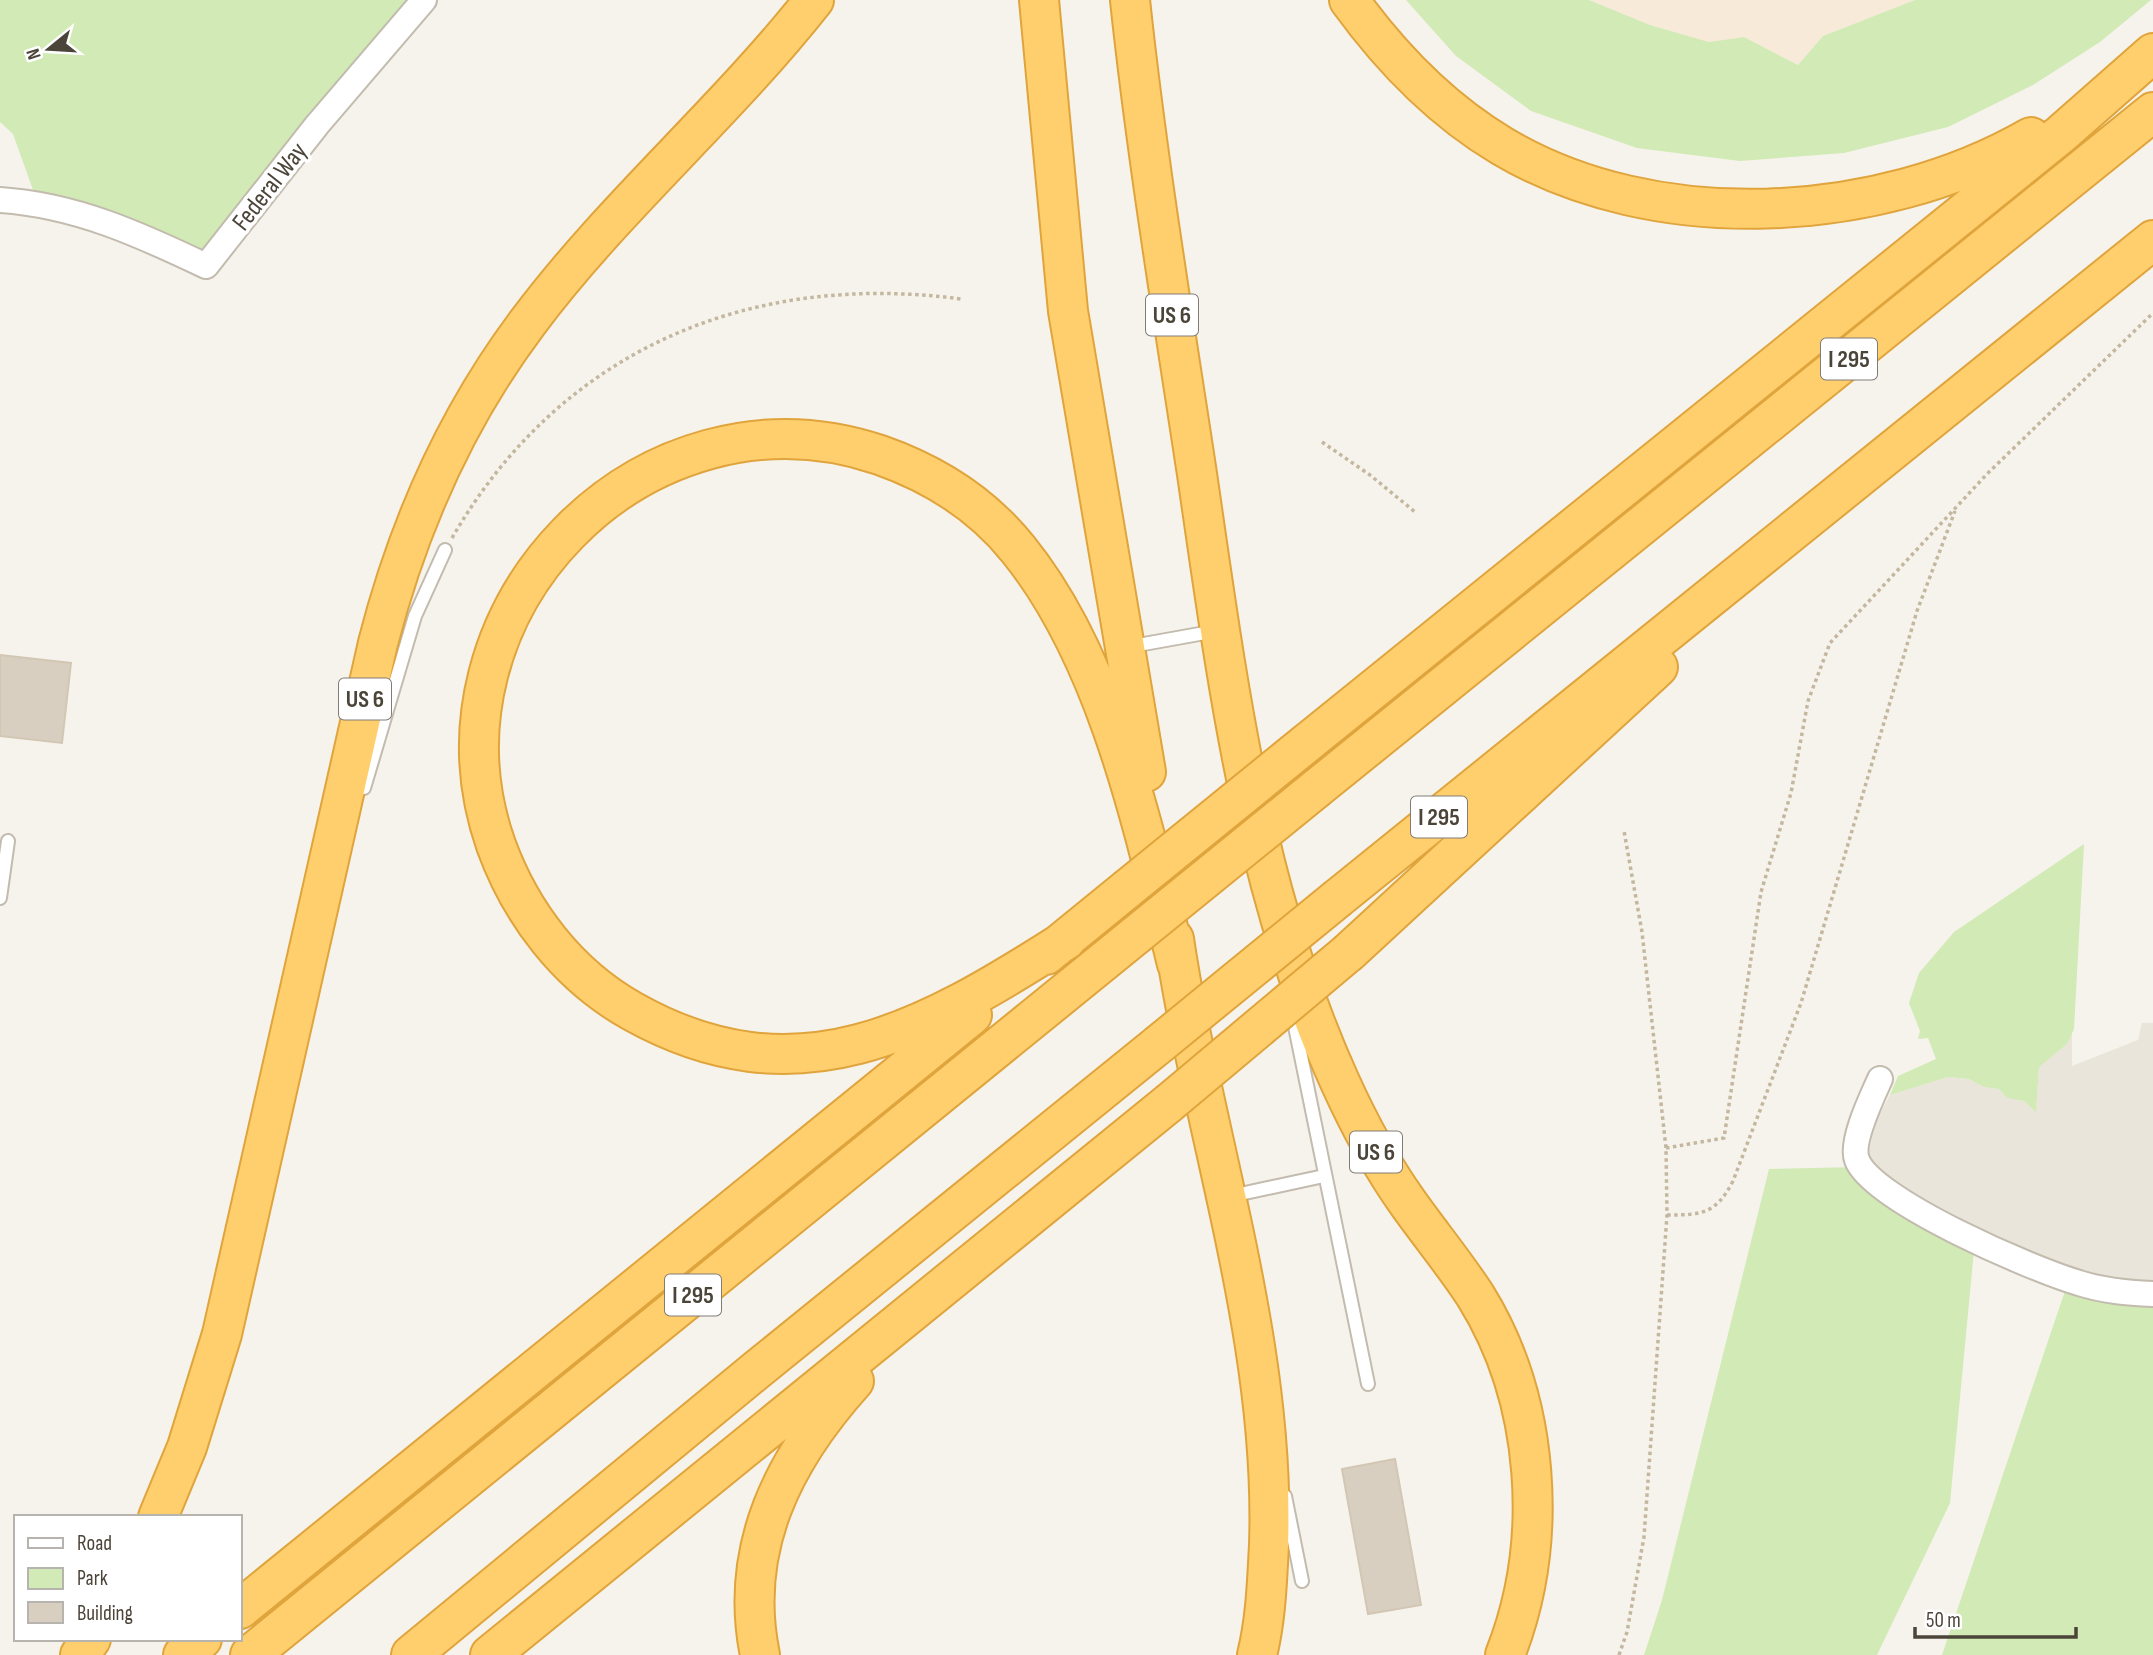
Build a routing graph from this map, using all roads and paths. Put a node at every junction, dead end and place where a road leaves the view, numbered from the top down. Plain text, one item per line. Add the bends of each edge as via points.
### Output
1 (424, 0) edge
2 (814, 0) edge
3 (1039, 0) edge
4 (1130, 0) edge
5 (1349, 0) edge
6 (2153, 52) edge
7 (2153, 112) edge
8 (0, 200) edge
9 (2153, 240) edge
10 (961, 299) dead end
11 (2153, 313) edge
12 (1322, 442) dead end
13 (1839, 494) junction
14 (1958, 506) junction
15 (1415, 512) dead end
16 (445, 550) joint
17 (1220, 630) junction
18 (1123, 648) junction
19 (1241, 751) junction
20 (362, 796) dead end
21 (1624, 831) dead end
22 (8, 841) dead end
23 (343, 863) dead end
24 (0, 898) edge
25 (1066, 940) junction
26 (1177, 964) junction
27 (1880, 1079) dead end
28 (274, 1103) junction
29 (1666, 1148) junction
30 (1324, 1176) junction
31 (1224, 1198) junction
32 (1667, 1215) junction
33 (990, 1249) junction
34 (2153, 1293) edge
35 (1251, 1331) junction
36 (1368, 1384) dead end
37 (159, 1515) edge
38 (1302, 1581) dead end
39 (242, 1607) edge
40 (200, 1641) edge
41 (183, 1655) edge
42 (250, 1655) edge
43 (411, 1655) edge
44 (490, 1655) edge
45 (760, 1655) edge
46 (1257, 1655) edge
47 (1505, 1655) edge
48 (1619, 1655) edge

1 - 8 street, Federal Way via 317,125 206,266 76,211
2 - 28 highway, US 6 via 552,291 505,353 444,455 413,527 388,604
3 - 18 highway via 1065,288
4 - 17 highway, US 6
5 - 6 highway via 1414,78 1503,146 1601,189 1711,208 1823,203 1956,172 2038,133
6 - 25 highway, bridge via 2061,134
7 - 42 highway, I 295, bridge
9 - 13 highway, I 295
10 - 16 path via 869,292 804,296 745,308 681,330 596,379 544,422 487,488
11 - 14 path
12 - 15 path
13 - 33 highway, bridge via 1349,952
13 - 43 highway, I 295, bridge
14 - 29 path via 1849,620 1830,643 1816,673 1791,793 1761,892 1724,1138
14 - 32 path via 1917,611 1801,1003 1732,1181 1723,1200 1709,1211
16 - 20 lane via 415,616
17 - 18 lane
17 - 19 highway, US 6
18 - 26 highway
19 - 30 lane
19 - 47 highway, US 6 via 1287,944 1330,1059 1388,1173 1477,1299 1510,1370 1528,1447 1532,1525 1521,1603
21 - 29 path via 1638,898
22 - 24 lane
23 - 28 lane
25 - 26 highway via 935,1018 876,1040 821,1051 765,1052 707,1042 652,1022 604,993 560,953 526,909 502,860 486,810 480,759 486,684 499,639 533,573 565,534 612,493 666,464 724,447 783,440 841,445 894,460 943,483 983,512 1016,547 1064,620 1125,769
25 - 39 highway
26 - 31 highway
27 - 34 street via 1856,1141 1855,1158 1865,1175 1989,1250 2078,1283 2115,1292
28 - 37 highway, US 6 via 212,1372
29 - 32 path
30 - 31 lane
30 - 36 lane
31 - 35 highway
32 - 48 path via 1644,1537 1628,1632
33 - 44 highway
33 - 45 highway via 862,1372 820,1422 787,1472 758,1550 753,1609
35 - 38 lane
35 - 46 highway via 1270,1489 1268,1576
40 - 41 highway

